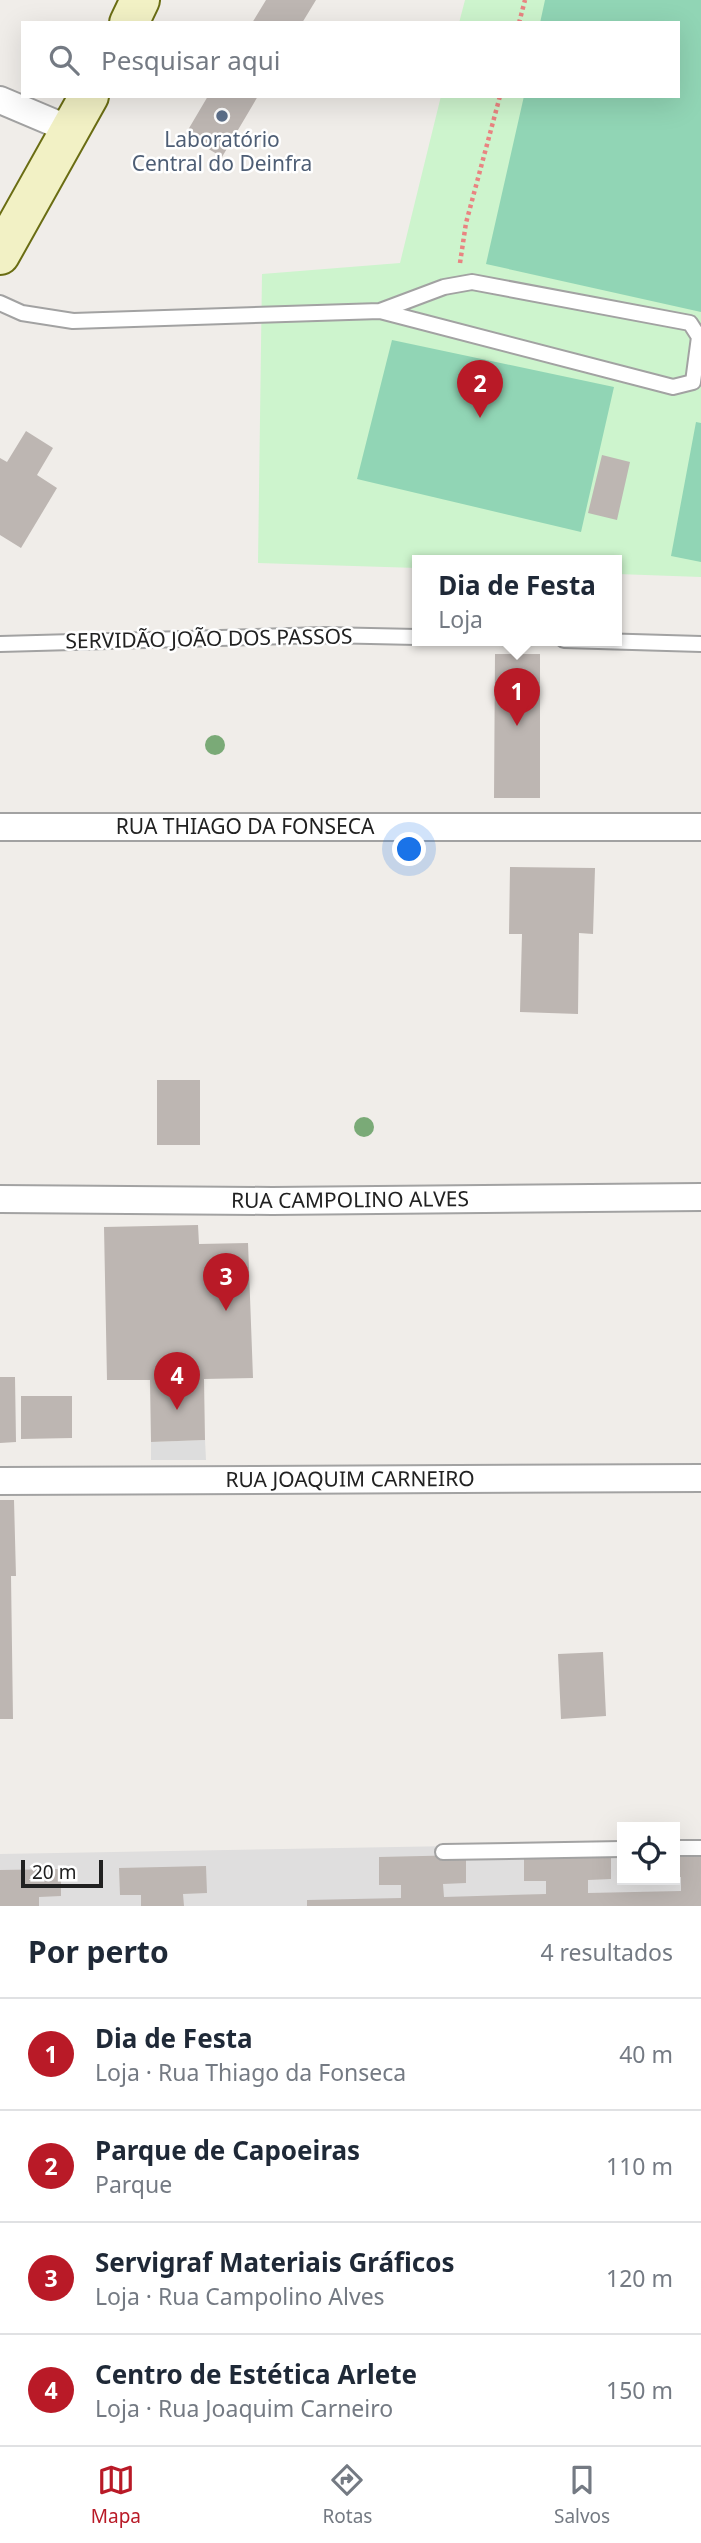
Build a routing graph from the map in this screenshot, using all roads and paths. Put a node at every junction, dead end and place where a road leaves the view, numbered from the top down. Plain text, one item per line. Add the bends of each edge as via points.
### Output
1 (140, 0) edge
2 (525, 0) edge
3 (130, 21) edge
4 (520, 21) edge
5 (88, 98) edge
6 (499, 98) edge
7 (0, 100) edge
8 (71, 131) junction
9 (0, 256) edge
10 (457, 285) junction
11 (0, 303) edge
12 (380, 311) junction
13 (412, 637) edge
14 (622, 641) edge
15 (701, 643) edge
16 (0, 644) edge
17 (0, 827) edge
18 (701, 827) edge
19 (701, 1197) edge
20 (0, 1199) edge
21 (701, 1478) edge
22 (0, 1481) edge
23 (701, 1847) edge
24 (680, 1848) edge
25 (617, 1849) edge
26 (443, 1852) dead end

1 - 3 main road
2 - 4 path
5 - 8 main road
6 - 10 path via 466,223
7 - 8 street
8 - 9 main road
10 - 12 lane
10 - 12 lane via 472,282 690,323 699,337 693,382 673,387
11 - 12 lane via 22,313 73,321
13 - 16 lane, SERVIDÃO JOÃO DOS PASSOS
14 - 15 lane
17 - 18 street, RUA THIAGO DA FONSECA
19 - 20 street, RUA CAMPOLINO ALVES
21 - 22 street, RUA JOAQUIM CARNEIRO
23 - 24 lane
25 - 26 lane

